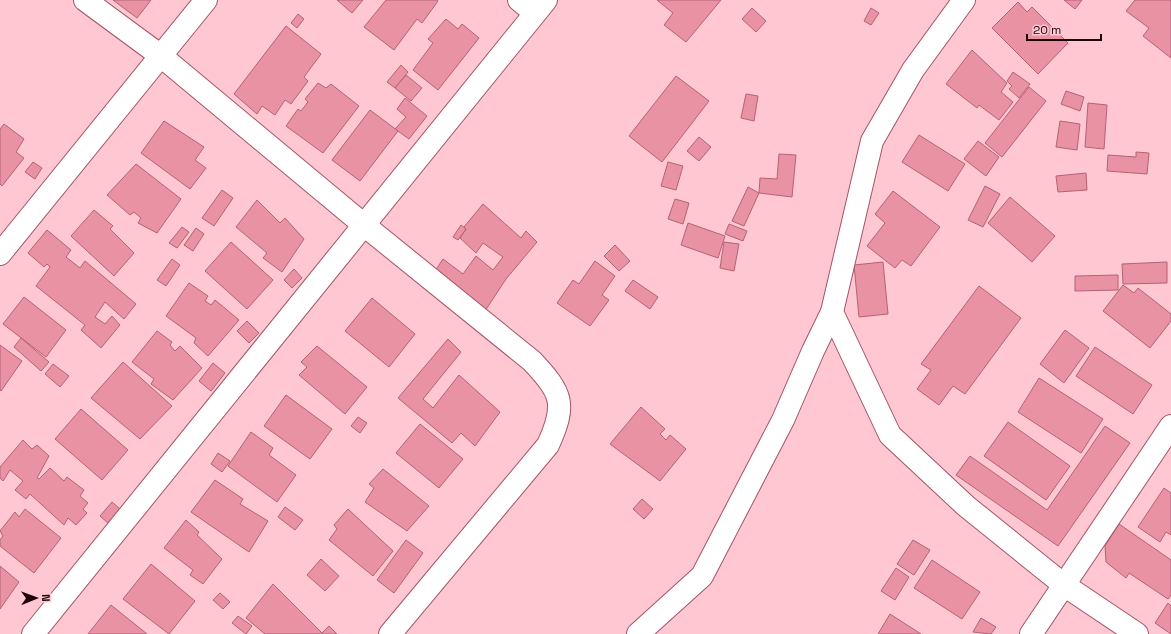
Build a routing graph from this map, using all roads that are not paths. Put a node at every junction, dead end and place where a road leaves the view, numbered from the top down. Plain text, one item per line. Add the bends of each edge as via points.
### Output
1 (85, 0) edge
2 (206, 0) edge
3 (964, 0) edge
4 (533, 4) edge
5 (161, 56) junction
6 (364, 225) junction
7 (0, 254) edge
8 (832, 312) junction
9 (1171, 426) edge
10 (1064, 585) junction
11 (33, 634) edge
12 (390, 634) edge
13 (638, 634) edge
14 (1031, 634) edge
15 (1137, 634) edge

1 - 5 street
2 - 5 street
3 - 8 street via 913,70 872,141
4 - 6 street
5 - 6 street
5 - 7 street
6 - 11 street
6 - 12 street via 532,361 551,381 560,400 558,423 548,445
8 - 10 street via 890,434 966,506
8 - 13 street via 783,420 702,576
9 - 10 street
10 - 14 street
10 - 15 street

